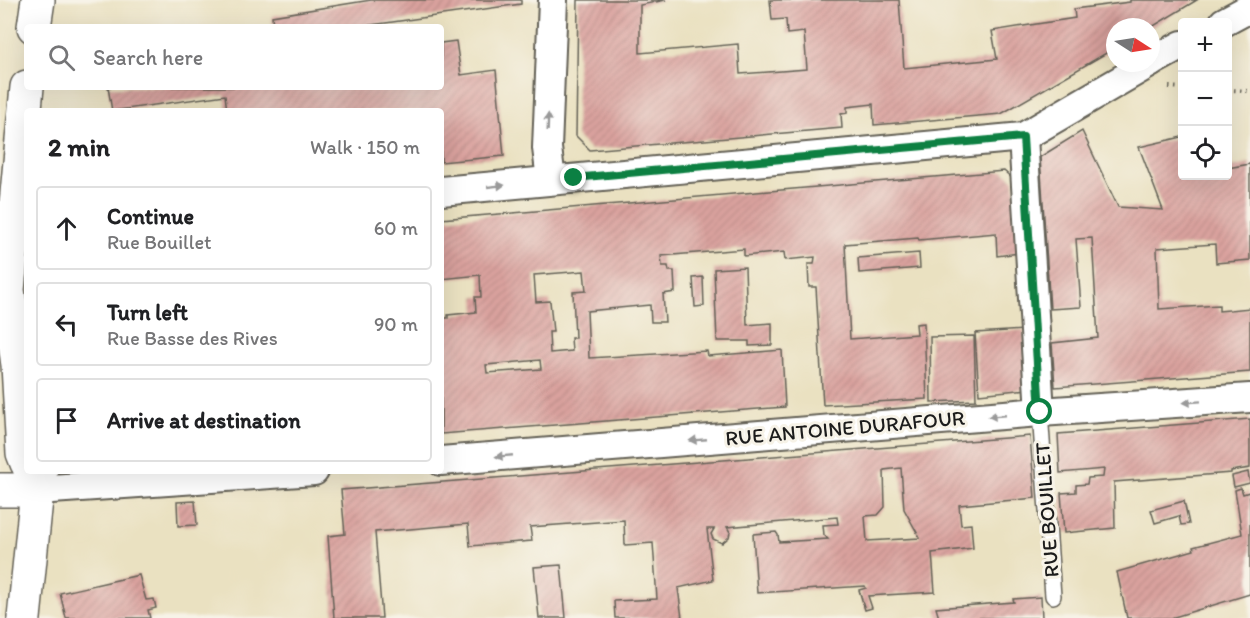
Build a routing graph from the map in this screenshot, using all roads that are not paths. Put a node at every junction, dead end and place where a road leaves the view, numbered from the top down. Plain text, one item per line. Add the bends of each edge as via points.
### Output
1 (38, 0) edge
2 (553, 0) edge
3 (1250, 8) edge
4 (1231, 18) edge
5 (34, 24) edge
6 (1178, 47) edge
7 (1160, 57) edge
8 (1135, 72) edge
9 (29, 90) edge
10 (30, 90) edge
11 (27, 108) edge
12 (36, 108) edge
13 (24, 129) edge
14 (1023, 137) junction
15 (551, 180) junction
16 (444, 191) edge
17 (4, 299) edge
18 (0, 348) edge
19 (1250, 398) edge
20 (1040, 412) junction
21 (24, 455) edge
22 (444, 461) edge
23 (34, 474) edge
24 (0, 490) edge
25 (1053, 596) dead end
26 (24, 618) edge

1 - 5 main road
15 -> 2 street via 547,148
3 - 4 street
6 - 7 street
8 - 14 street
9 - 11 main road
10 - 12 street
13 - 17 main road
14 - 15 street
14 - 20 street, RUE BOUILLET
16 -> 15 street
17 - 18 main road
17 - 21 main road via 18,365
19 -> 20 street, RUE ANTOINE DURAFOUR
20 -> 22 street, RUE ANTOINE DURAFOUR
20 - 25 lane, RUE BOUILLET
23 - 24 main road
23 - 26 main road

